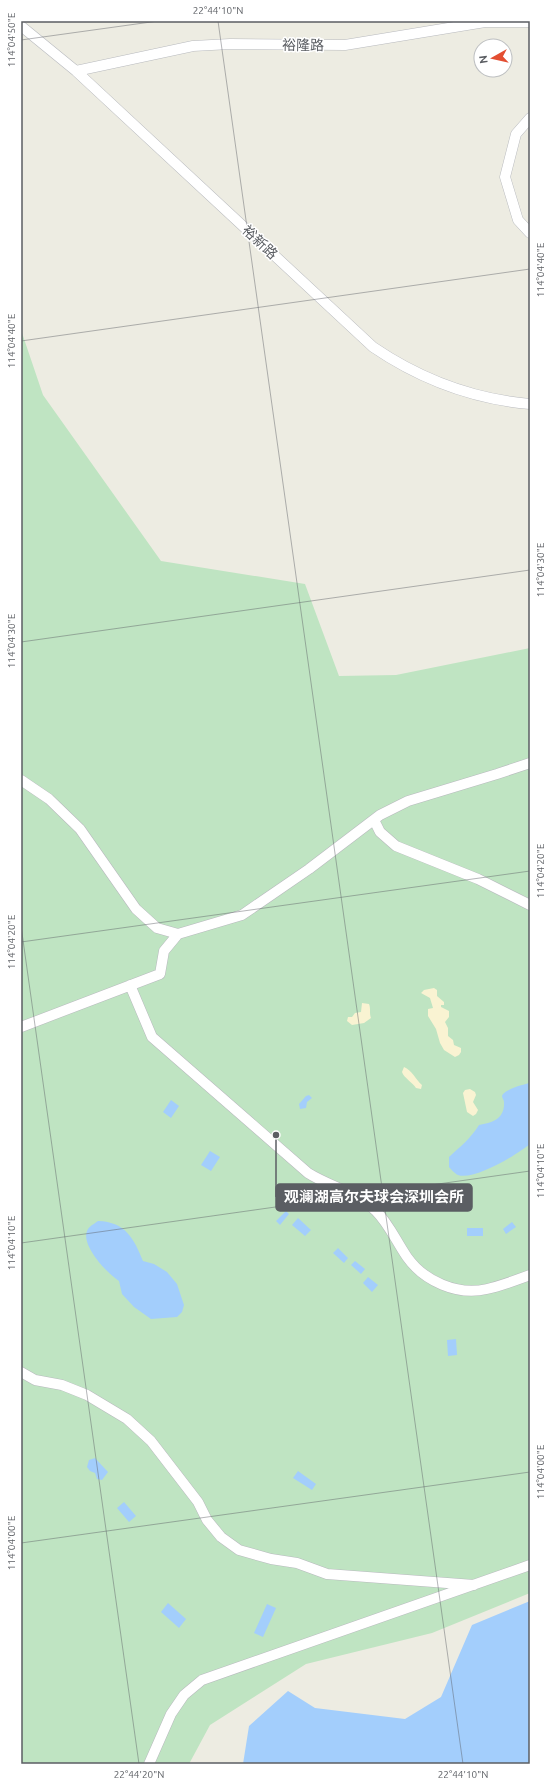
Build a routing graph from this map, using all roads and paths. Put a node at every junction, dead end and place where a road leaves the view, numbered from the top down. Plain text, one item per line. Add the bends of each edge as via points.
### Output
1 (530, 22) edge
2 (21, 26) edge
3 (76, 71) junction
4 (530, 118) edge
5 (530, 234) edge
6 (530, 404) edge
7 (530, 763) edge
8 (21, 780) edge
9 (374, 820) junction
10 (530, 905) edge
11 (178, 934) junction
12 (130, 985) junction
13 (21, 1027) edge
14 (530, 1275) edge
15 (21, 1372) edge
16 (530, 1565) edge
17 (474, 1585) junction
18 (149, 1764) edge

1 - 3 street, 裕隆路 via 485,22 345,45 193,46
2 - 3 street, 裕新路
3 - 6 street, 裕新路 via 373,347 456,390 475,396
4 - 5 street via 516,134 505,177 518,220
7 - 9 street via 408,801
8 - 11 street via 49,799 80,829 136,909 157,928
9 - 10 street via 380,832 396,846 478,879
9 - 11 street via 242,915
11 - 12 street via 164,951 160,974
12 - 13 street
12 - 14 street via 152,1037 308,1173 358,1197 376,1211 390,1228 407,1258 425,1276 448,1287 473,1290 485,1289
15 - 17 street via 35,1380 62,1385 87,1395 127,1419 152,1441 221,1537 239,1550 297,1563 327,1574
16 - 17 street
17 - 18 street via 202,1680 184,1695 171,1714

